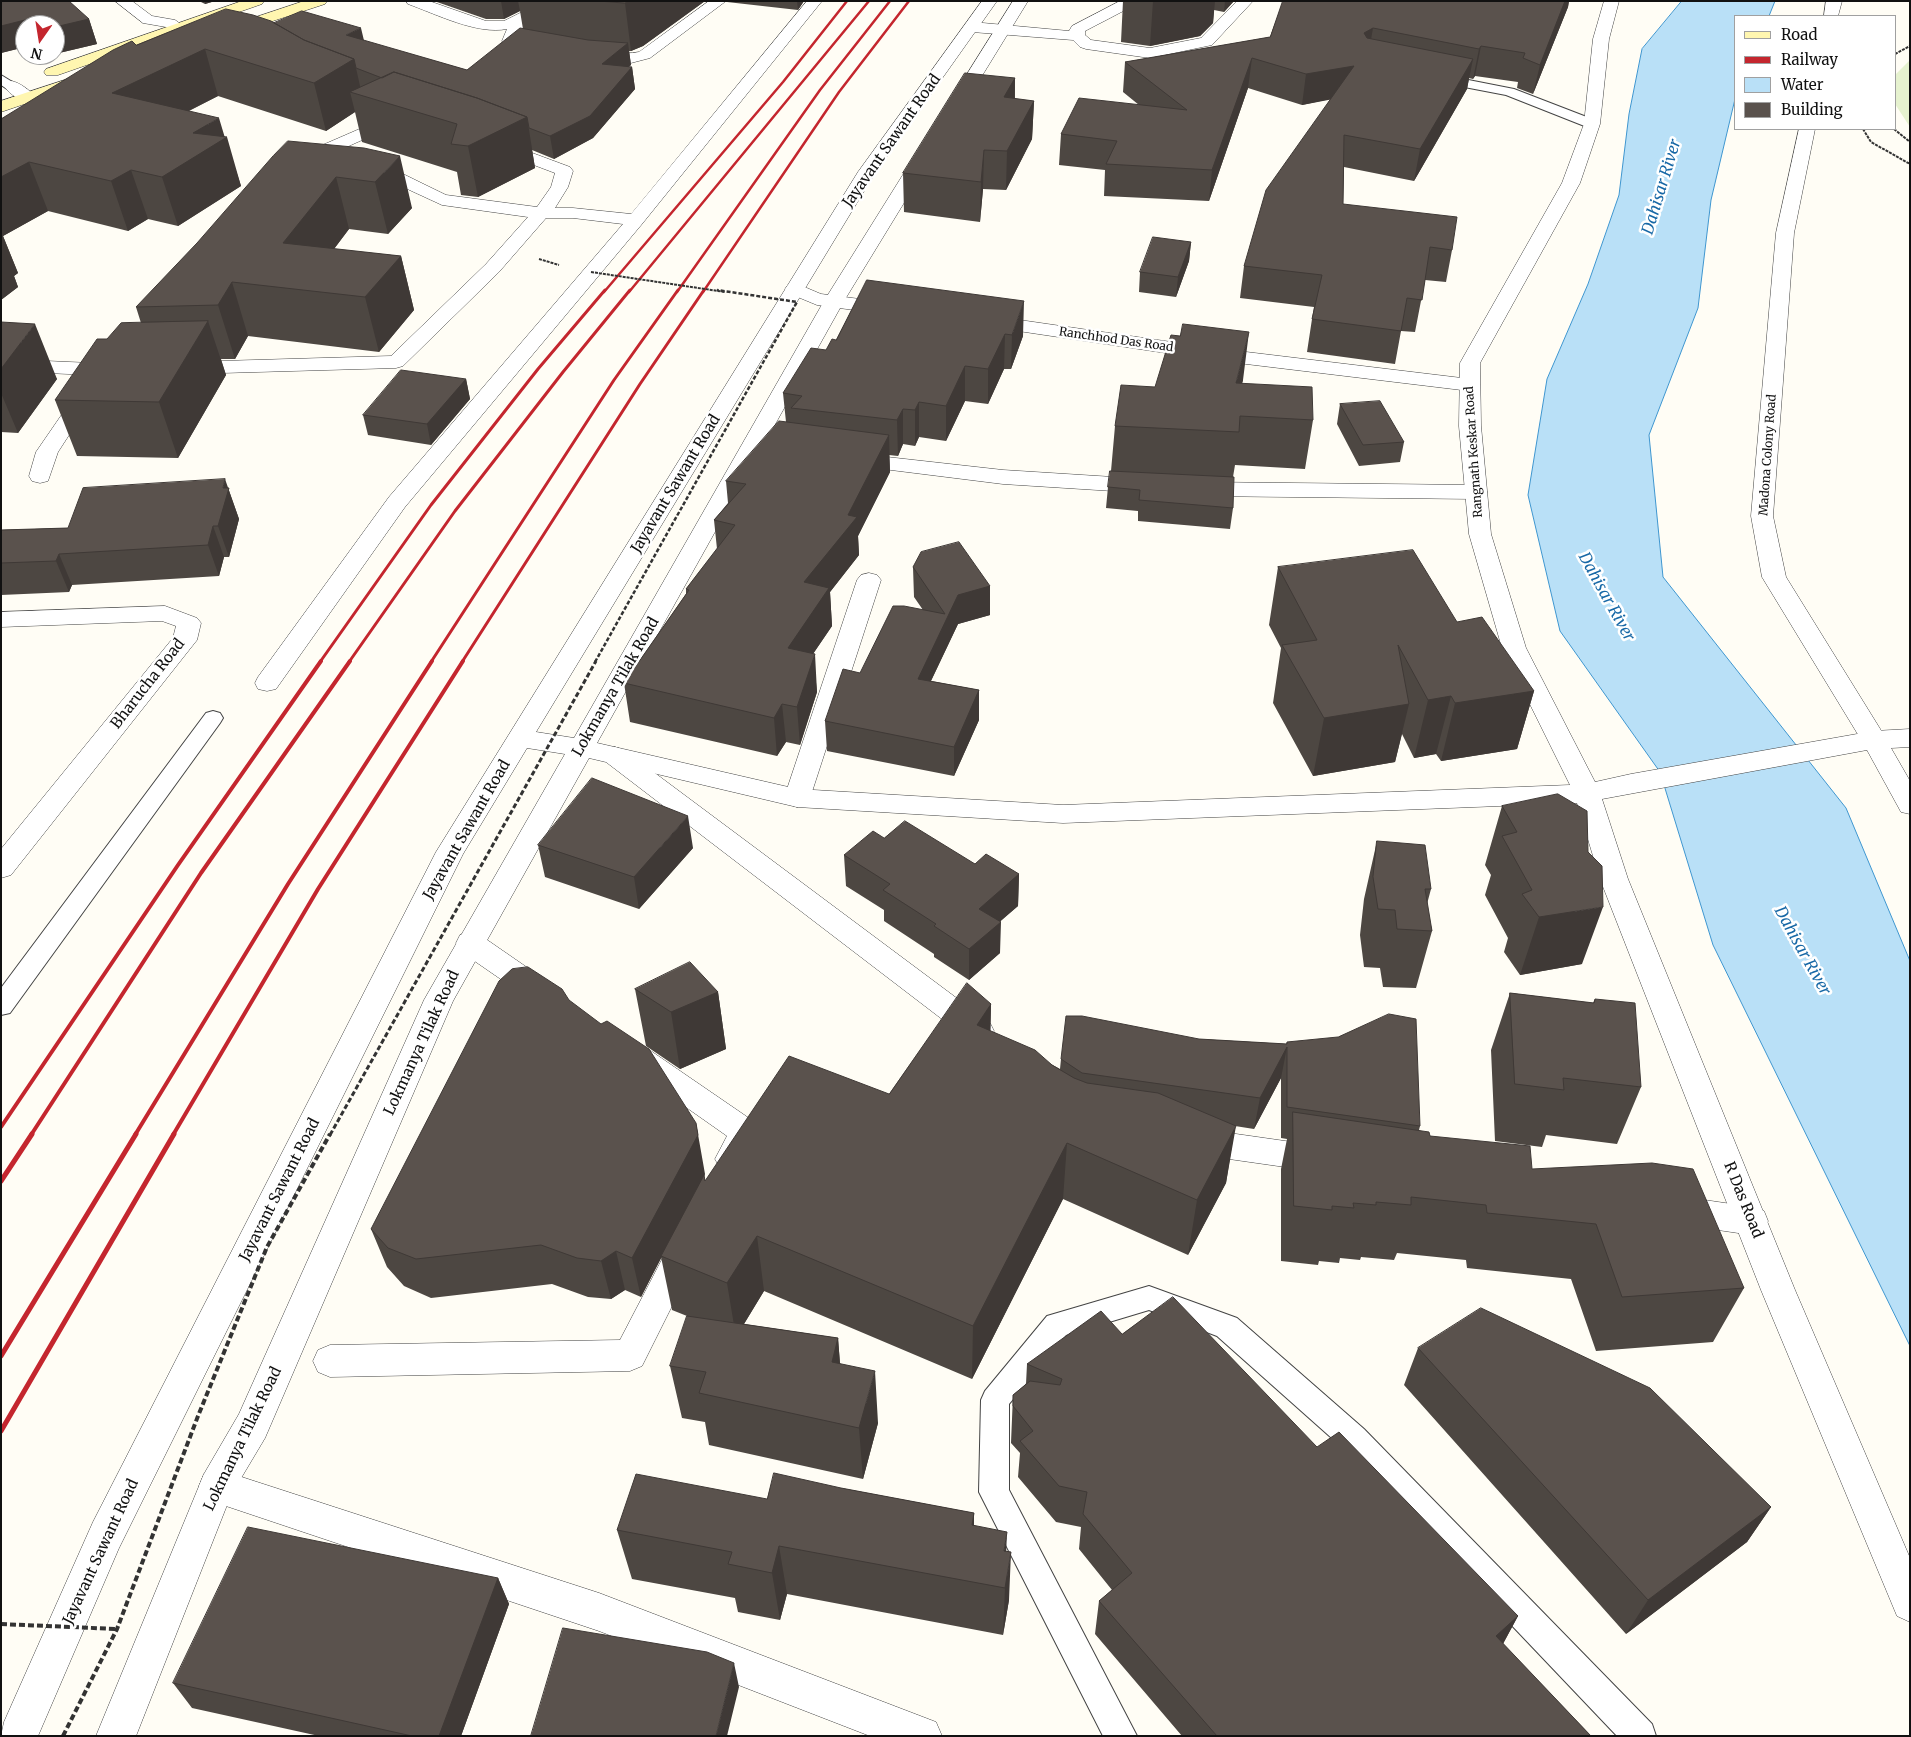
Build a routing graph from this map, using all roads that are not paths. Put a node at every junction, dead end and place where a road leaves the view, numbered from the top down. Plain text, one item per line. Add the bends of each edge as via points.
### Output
1 (122, 1) edge
2 (258, 1) edge
3 (320, 1) edge
4 (413, 1) edge
5 (543, 1) edge
6 (557, 1) edge
7 (719, 1) edge
8 (815, 1) edge
9 (990, 1) edge
10 (1020, 1) edge
11 (1246, 1) edge
12 (1612, 1) edge
13 (1834, 1) edge
14 (1122, 2) edge
15 (1146, 6) dead end
16 (1831, 15) edge
17 (1210, 16) dead end
18 (1229, 19) junction
19 (172, 20) junction
20 (972, 27) junction
21 (1003, 30) junction
22 (1077, 36) junction
23 (197, 41) junction
24 (216, 45) edge
25 (178, 48) edge
26 (553, 49) edge
27 (582, 54) edge
28 (93, 75) edge
29 (1424, 75) edge
30 (5, 85) edge
31 (27, 97) junction
32 (1, 107) edge
33 (386, 107) edge
34 (947, 120) edge
35 (1592, 124) junction
36 (1807, 130) edge
37 (484, 140) edge
38 (931, 145) edge
39 (542, 213) junction
40 (636, 220) junction
41 (795, 289) junction
42 (834, 301) junction
43 (910, 311) edge
44 (968, 319) edge
45 (1, 365) edge
46 (170, 368) edge
47 (131, 370) edge
48 (101, 371) junction
49 (1470, 385) junction
50 (830, 456) edge
51 (40, 476) dead end
52 (1476, 492) junction
53 (869, 580) dead end
54 (1, 620) edge
55 (267, 683) dead end
56 (213, 718) dead end
57 (520, 738) junction
58 (1910, 738) edge
59 (1874, 740) junction
60 (582, 748) junction
61 (616, 756) junction
62 (1587, 793) junction
63 (796, 798) junction
64 (1910, 805) edge
65 (1, 868) edge
66 (470, 943) junction
67 (1, 1006) edge
68 (568, 1010) edge
69 (616, 1043) edge
70 (997, 1048) edge
71 (1172, 1138) edge
72 (1348, 1163) edge
73 (719, 1183) edge
74 (1654, 1207) edge
75 (1752, 1221) junction
76 (696, 1226) edge
77 (330, 1361) dead end
78 (218, 1486) junction
79 (1910, 1602) edge
80 (18, 1736) edge
81 (116, 1736) edge
82 (922, 1736) edge
83 (1121, 1736) edge
84 (1640, 1736) edge

1 - 19 street via 148,20
2 - 19 main road
3 - 23 main road
4 - 5 street via 494,27 516,23
6 - 26 street via 510,38 510,41
7 - 27 street via 644,55 622,58
8 - 40 street
9 - 20 street, Jayavant Sawant Road
10 - 21 street, Jayavant Sawant Road
11 - 18 street
12 - 35 street, Rangnath Keskar Road via 1601,39
13 - 16 street
14 - 15 street
14 - 22 street via 1076,29
17 - 18 street
18 - 22 street via 1206,42 1150,53 1086,44
19 - 23 street
19 - 30 main road via 35,78
20 - 21 street
20 - 41 street, Jayavant Sawant Road via 867,172
21 - 22 street
21 - 34 street, Jayavant Sawant Road
23 - 24 street
23 - 25 main road
28 - 31 main road
29 - 35 lane via 1509,92
30 - 31 street
31 - 32 main road
33 - 39 street via 409,116 324,151 322,161 331,166 394,177 442,200
35 - 49 street, Rangnath Keskar Road via 1571,183 1470,363
36 - 59 street, Madona Colony Road via 1785,233 1762,516 1774,577
37 - 39 street via 564,171 566,177 562,185
38 - 42 street
39 - 40 street
39 - 46 street via 396,362
40 - 55 street via 587,271 397,502
41 - 42 street via 817,299
41 - 57 street, Jayavant Sawant Road
42 - 43 street
42 - 60 street, Lokmanya Tilak Road via 762,448
44 - 49 street, Ranchhod Das Road via 1213,354
45 - 48 street
47 - 48 street
48 - 51 street via 47,452
49 - 52 street, Rangnath Keskar Road
50 - 52 street via 1003,477 1169,487
52 - 62 street, Rangnath Keskar Road via 1480,534 1514,648
53 - 63 street
54 - 65 street, Bharucha Road via 164,614 190,623 185,640
56 - 67 lane
57 - 60 street
57 - 80 street, Jayavant Sawant Road via 450,852 106,1535
58 - 59 street
59 - 62 street
59 - 64 street, Madona Colony Road
60 - 61 street
60 - 66 street, Lokmanya Tilak Road
61 - 63 street
61 - 70 street
62 - 63 street via 1063,814
62 - 75 street, R Das Road via 1614,879
66 - 68 street
66 - 78 street, Lokmanya Tilak Road via 439,1000 252,1426
69 - 73 street via 745,1132
71 - 72 street
74 - 75 street
75 - 79 street, R Das Road
76 - 77 street via 630,1355
78 - 81 street, Lokmanya Tilak Road
78 - 82 street via 599,1612
83 - 84 lane via 994,1492 995,1400 1057,1325 1149,1298 1227,1327 1354,1439

